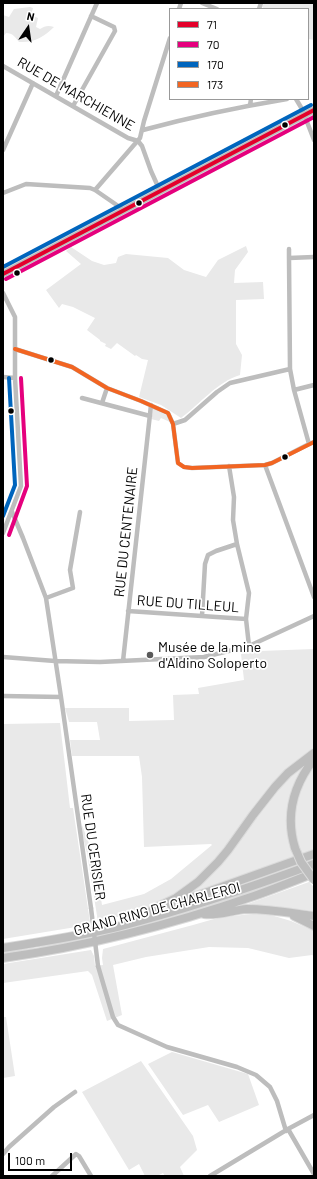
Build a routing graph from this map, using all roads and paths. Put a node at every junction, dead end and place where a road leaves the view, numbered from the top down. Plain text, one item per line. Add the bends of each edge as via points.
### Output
1 (97, 3) edge
2 (202, 3) edge
3 (214, 8) edge
4 (92, 16) junction
5 (169, 41) edge
6 (3, 66) edge
7 (34, 83) junction
8 (56, 96) junction
9 (251, 100) edge
10 (282, 100) edge
11 (297, 100) edge
12 (250, 105) junction
13 (73, 106) junction
14 (314, 110) edge
15 (304, 115) junction
16 (143, 130) junction
17 (314, 140) edge
18 (138, 141) junction
19 (3, 150) edge
20 (95, 190) junction
21 (160, 191) junction
22 (3, 193) edge
23 (124, 210) junction
24 (289, 249) dead end
25 (289, 258) junction
26 (314, 258) edge
27 (3, 274) edge
28 (3, 293) edge
29 (15, 349) junction
30 (290, 369) junction
31 (3, 377) edge
32 (15, 378) junction
33 (314, 385) edge
34 (107, 388) junction
35 (294, 390) junction
36 (82, 398) dead end
37 (102, 403) junction
38 (151, 405) junction
39 (150, 416) junction
40 (173, 424) junction
41 (312, 443) edge
42 (265, 465) junction
43 (229, 466) junction
44 (12, 512) junction
45 (80, 512) dead end
46 (3, 533) edge
47 (237, 544) junction
48 (314, 597) edge
49 (46, 598) junction
50 (128, 611) junction
51 (202, 616) junction
52 (314, 616) edge
53 (246, 619) junction
54 (249, 646) junction
55 (3, 656) edge
56 (55, 661) junction
57 (124, 661) junction
58 (3, 696) edge
59 (61, 696) junction
60 (314, 753) edge
61 (314, 759) edge
62 (314, 854) edge
63 (314, 864) edge
64 (314, 873) edge
65 (314, 880) edge
66 (278, 911) junction
67 (148, 913) junction
68 (199, 914) junction
69 (314, 916) edge
70 (314, 926) edge
71 (116, 927) junction
72 (3, 948) edge
73 (3, 958) edge
74 (75, 1092) dead end
75 (314, 1115) edge
76 (287, 1130) junction
77 (3, 1154) edge
78 (314, 1174) edge
79 (52, 1176) edge
80 (91, 1176) edge
81 (210, 1176) edge

1 - 4 street
2 - 3 street
4 - 8 street
4 - 13 street via 114,27 115,31
5 - 16 street
6 - 7 street, RUE DE MARCHIENNE
7 - 8 street, RUE DE MARCHIENNE
7 - 19 street
8 - 13 street, RUE DE MARCHIENNE
9 - 12 street
10 - 12 street
11 - 15 street
12 - 16 street
13 - 18 street, RUE DE MARCHIENNE via 128,138
14 - 15 main road
15 - 17 street
15 - 21 main road
16 - 18 street
18 - 20 street
18 - 21 street
20 - 22 street via 26,184
20 - 23 street
21 - 23 main road
23 - 27 main road
24 - 25 street
25 - 26 street
25 - 30 street
28 - 29 street via 15,317
29 - 32 street
29 - 34 street via 72,367
30 - 35 street
30 - 40 street via 230,383 185,420
31 - 32 street
32 - 44 street via 21,486
33 - 35 street
34 - 37 street
34 - 38 street
35 - 41 street
36 - 37 street
37 - 39 street
38 - 39 street, RUE DU CENTENAIRE
38 - 40 street via 168,413
39 - 50 street, RUE DU CENTENAIRE
40 - 43 street via 178,463 192,468
41 - 42 street
42 - 43 street
42 - 48 street
43 - 47 street
44 - 46 street
44 - 49 street, RUE DU CERISIER
45 - 49 street via 70,570 74,588
47 - 51 street via 208,555 205,564
47 - 53 street via 249,593
49 - 56 street, RUE DU CERISIER
50 - 51 street, RUE DU TILLEUL
50 - 57 street, RUE DU CENTENAIRE
51 - 53 street, RUE DU TILLEUL
52 - 54 street
53 - 54 street
54 - 57 street via 204,657
55 - 56 street
56 - 57 street
56 - 59 street, RUE DU CERISIER
58 - 59 street
59 - 76 street, RUE DU CERISIER, bridge via 98,966 113,1018 118,1026 167,1048 237,1067 256,1075 270,1087
60 - 67 highway via 288,773 275,787 228,850 198,882 176,898
61 - 65 highway, bridge via 298,784 292,805 292,837 295,848
62 - 67 highway
63 - 71 highway, GRAND RING DE CHARLEROI via 198,904
64 - 68 highway, GRAND RING DE CHARLEROI
66 - 68 highway via 264,909
66 - 69 highway
66 - 70 highway
67 - 71 highway via 126,920
68 - 73 highway, GRAND RING DE CHARLEROI via 80,945
71 - 72 highway, GRAND RING DE CHARLEROI
74 - 77 street via 54,1107
75 - 76 street
76 - 78 street, RUE DU CERISIER
76 - 81 street
79 - 80 street via 76,1154

